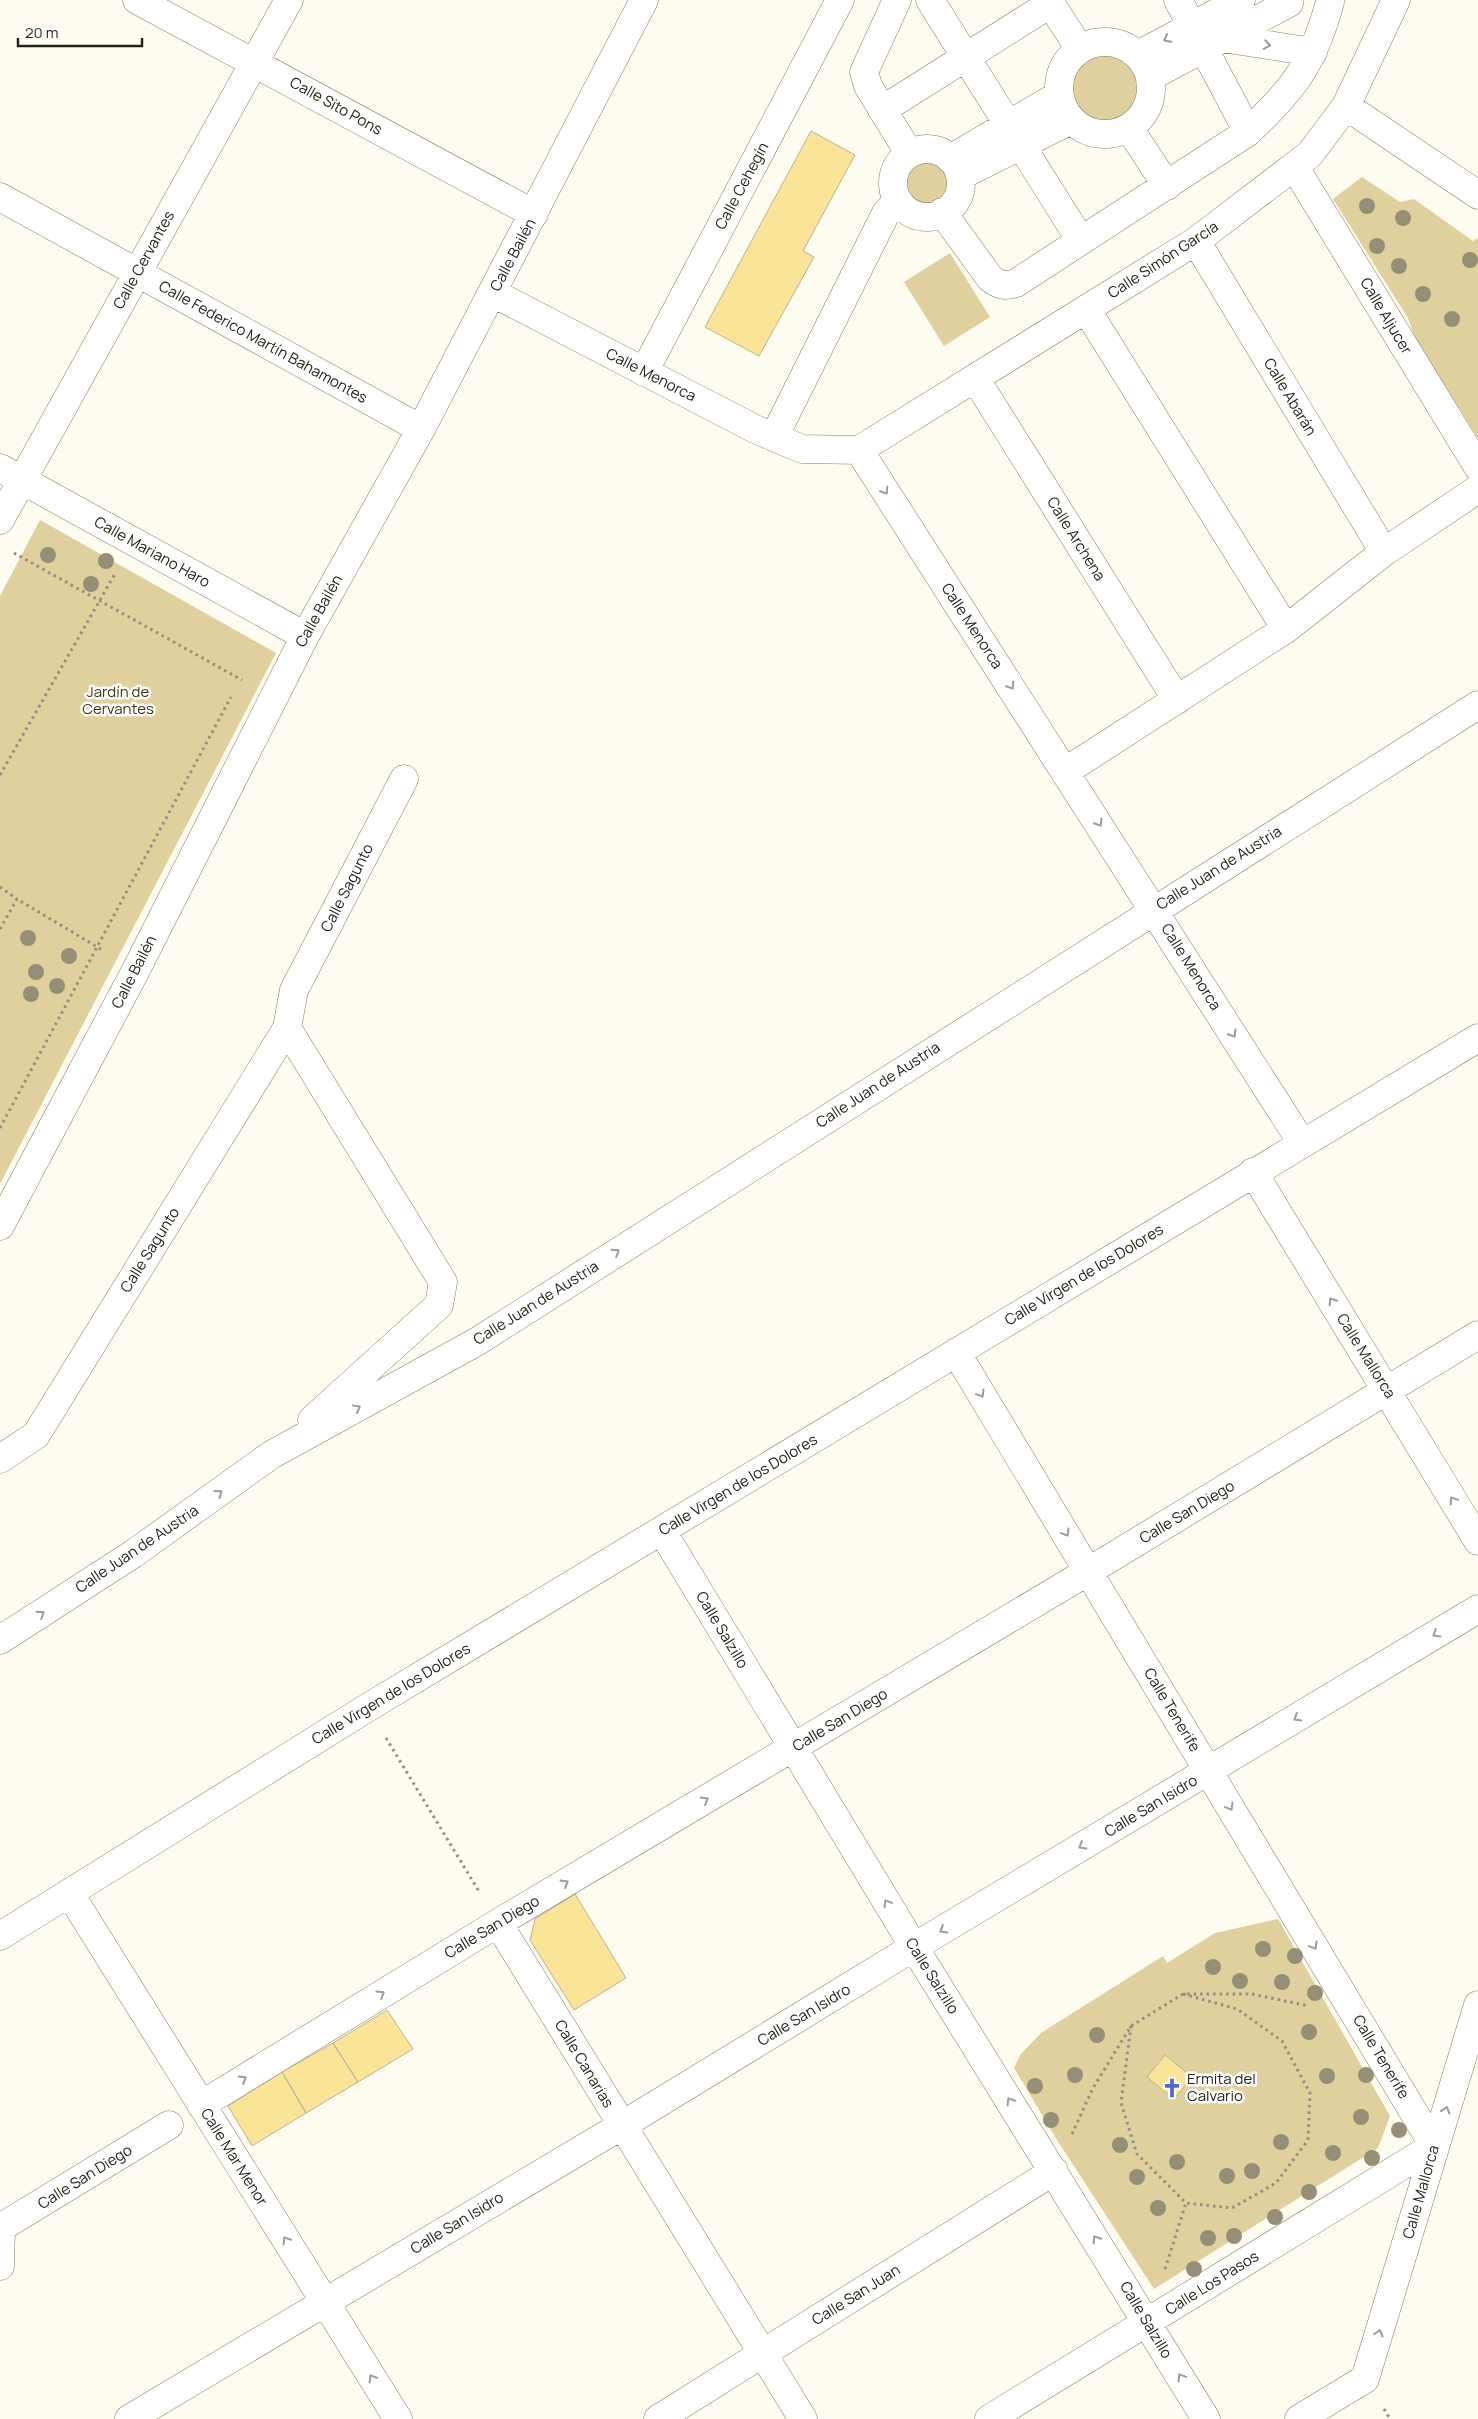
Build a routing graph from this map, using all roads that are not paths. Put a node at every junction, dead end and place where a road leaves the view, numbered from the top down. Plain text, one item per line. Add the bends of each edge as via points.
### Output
1 (137, 0) edge
2 (289, 0) edge
3 (644, 0) edge
4 (840, 0) edge
5 (898, 0) edge
6 (930, 0) edge
7 (1178, 0) edge
8 (1241, 0) edge
9 (1396, 0) edge
10 (1331, 1) edge
11 (1049, 2) edge
12 (1287, 2) edge
13 (1206, 38) junction
14 (1080, 49) junction
15 (1313, 52) junction
16 (966, 57) junction
17 (255, 62) junction
18 (1144, 66) junction
19 (1059, 95) junction
20 (1346, 106) junction
21 (882, 110) junction
22 (1071, 120) junction
23 (1129, 128) junction
24 (1248, 132) junction
25 (1015, 135) junction
26 (909, 153) junction
27 (1294, 166) junction
28 (955, 168) junction
29 (1167, 186) junction
30 (1478, 195) edge
31 (0, 197) edge
32 (898, 201) junction
33 (942, 212) junction
34 (534, 214) junction
35 (1081, 241) junction
36 (1196, 241) junction
37 (136, 272) junction
38 (493, 293) junction
39 (1086, 309) junction
40 (644, 372) junction
41 (975, 378) junction
42 (421, 429) junction
43 (774, 437) junction
44 (859, 450) junction
45 (1478, 467) edge
46 (11, 474) edge
47 (1478, 489) edge
48 (0, 520) edge
49 (1384, 552) junction
50 (1286, 629) junction
51 (305, 636) junction
52 (1178, 700) junction
53 (1478, 704) edge
54 (1066, 771) junction
55 (404, 779) dead end
56 (1154, 909) junction
57 (287, 1028) junction
58 (1478, 1038) edge
59 (1302, 1143) junction
60 (1253, 1172) junction
61 (0, 1226) edge
62 (1478, 1335) edge
63 (956, 1352) junction
64 (1388, 1392) junction
65 (271, 1455) junction
66 (0, 1459) edge
67 (662, 1531) junction
68 (1478, 1541) edge
69 (1089, 1571) junction
70 (1478, 1609) edge
71 (0, 1640) edge
72 (793, 1748) junction
73 (1208, 1771) junction
74 (70, 1894) junction
75 (498, 1923) junction
76 (0, 1936) edge
77 (914, 1947) junction
78 (1478, 2005) edge
79 (201, 2105) junction
80 (169, 2125) dead end
81 (622, 2126) junction
82 (1434, 2146) junction
83 (1054, 2171) junction
84 (0, 2228) edge
85 (0, 2266) edge
86 (324, 2302) junction
87 (1148, 2322) junction
88 (764, 2353) junction
89 (129, 2419) edge
90 (398, 2419) edge
91 (658, 2419) edge
92 (803, 2419) edge
93 (989, 2419) edge
94 (1206, 2419) edge
95 (1299, 2419) edge

1 - 17 street, Calle Sito Pons
2 - 17 street, Calle Cervantes
3 - 34 street, Calle Bailén
4 - 40 street, Calle Cehegín
5 - 21 street via 864,72
6 - 16 street
7 - 13 street
8 - 13 street
9 - 20 street, Calle Simón García
10 - 12 street via 1320,8 1307,10
10 - 15 street
11 - 14 street
11 - 16 street
12 - 13 street
13 -> 15 street
13 - 18 street
13 - 24 street
14 - 18 street via 1094,42 1110,42 1125,46
14 - 19 street via 1068,59 1061,73
15 - 24 street via 1301,75 1278,104
16 - 21 street
16 - 25 street
17 - 34 street, Calle Sito Pons
17 - 37 street, Calle Cervantes
18 - 23 street via 1151,98 1135,125
19 - 22 street via 1060,103
19 - 25 street
20 - 27 street, Calle Simón García via 1310,154
20 - 30 street
21 - 26 street
22 - 23 street via 1091,133 1107,135
22 - 25 street
23 - 29 street
24 - 29 street
25 - 28 street
25 - 35 street
26 - 28 street via 932,149 943,153
26 - 32 street via 896,169 894,191
27 - 36 street, Calle Simón García
27 - 45 street, Calle Aljucer
28 - 33 street via 959,192 954,203
29 - 35 street
31 - 37 street, Calle Federico Martín Bahamontes
32 - 33 street via 905,209 925,217
32 - 43 street via 886,213
33 - 35 street via 983,270 999,285 1016,283
34 - 38 street, Calle Bailén
36 - 39 street, Calle Simón García
36 - 49 street, Calle Abarán
37 - 42 street, Calle Federico Martín Bahamontes
37 - 46 street, Calle Cervantes
38 - 40 street, Calle Menorca
38 - 42 street, Calle Bailén
39 - 41 street, Calle Simón García
39 - 50 street
40 - 43 street, Calle Menorca
41 - 44 street, Calle Simón García
41 - 52 street, Calle Archena
42 - 51 street, Calle Bailén
43 - 44 street, Calle Menorca via 802,449
44 -> 54 street, Calle Menorca
46 - 48 street, Calle Cervantes
46 - 51 street, Calle Mariano Haro
47 - 49 street
49 - 50 street
50 - 52 street
51 - 61 street, Calle Bailén via 136,970
52 - 54 street
53 - 56 street, Calle Juan de Austria
54 -> 56 street, Calle Menorca
55 - 57 street, Calle Sagunto via 294,990
56 -> 59 street, Calle Menorca
65 -> 56 street, Calle Juan de Austria via 478,1341
57 - 65 street, Calle Juan de Austria via 443,1282 439,1305
57 - 66 street, Calle Sagunto via 36,1435
58 - 59 street, Calle Virgen de los Dolores
59 - 60 street, Calle Virgen de los Dolores
60 - 63 street, Calle Virgen de los Dolores
64 -> 60 street, Calle Mallorca
62 - 64 street, Calle San Diego
63 - 67 street, Calle Virgen de los Dolores
63 -> 69 street, Calle Tenerife
68 -> 64 street, Calle Mallorca
64 - 69 street, Calle San Diego
71 -> 65 street, Calle Juan de Austria via 133,1554
67 - 72 street, Calle Salzillo
67 - 74 street, Calle Virgen de los Dolores via 368,1708
69 - 72 street, Calle San Diego
69 - 73 street, Calle Tenerife
70 -> 73 street, Calle San Isidro
75 -> 72 street, Calle San Diego
77 -> 72 street, Calle Salzillo
73 -> 77 street, Calle San Isidro
73 -> 82 street, Calle Tenerife
74 - 76 street, Calle Virgen de los Dolores
74 - 79 street, Calle Mar Menor
79 -> 75 street, Calle San Diego
75 - 81 street, Calle Canarias
77 - 81 street, Calle San Isidro
83 -> 77 street, Calle Salzillo
82 -> 78 street, Calle Mallorca
86 -> 79 street, Calle Mar Menor
80 - 84 street, Calle San Diego
81 - 86 street, Calle San Isidro
81 - 88 street, Calle Canarias
82 - 87 street, Calle Los Pasos
95 -> 82 street, Calle Mallorca via 1366,2379
87 -> 83 street, Calle Salzillo
83 - 88 street, Calle San Juan
84 - 85 street
86 - 89 street, Calle San Isidro
90 -> 86 street, Calle Mar Menor
87 - 93 street, Calle Los Pasos
94 -> 87 street, Calle Salzillo
88 - 91 street, Calle San Juan
88 - 92 street, Calle Canarias

